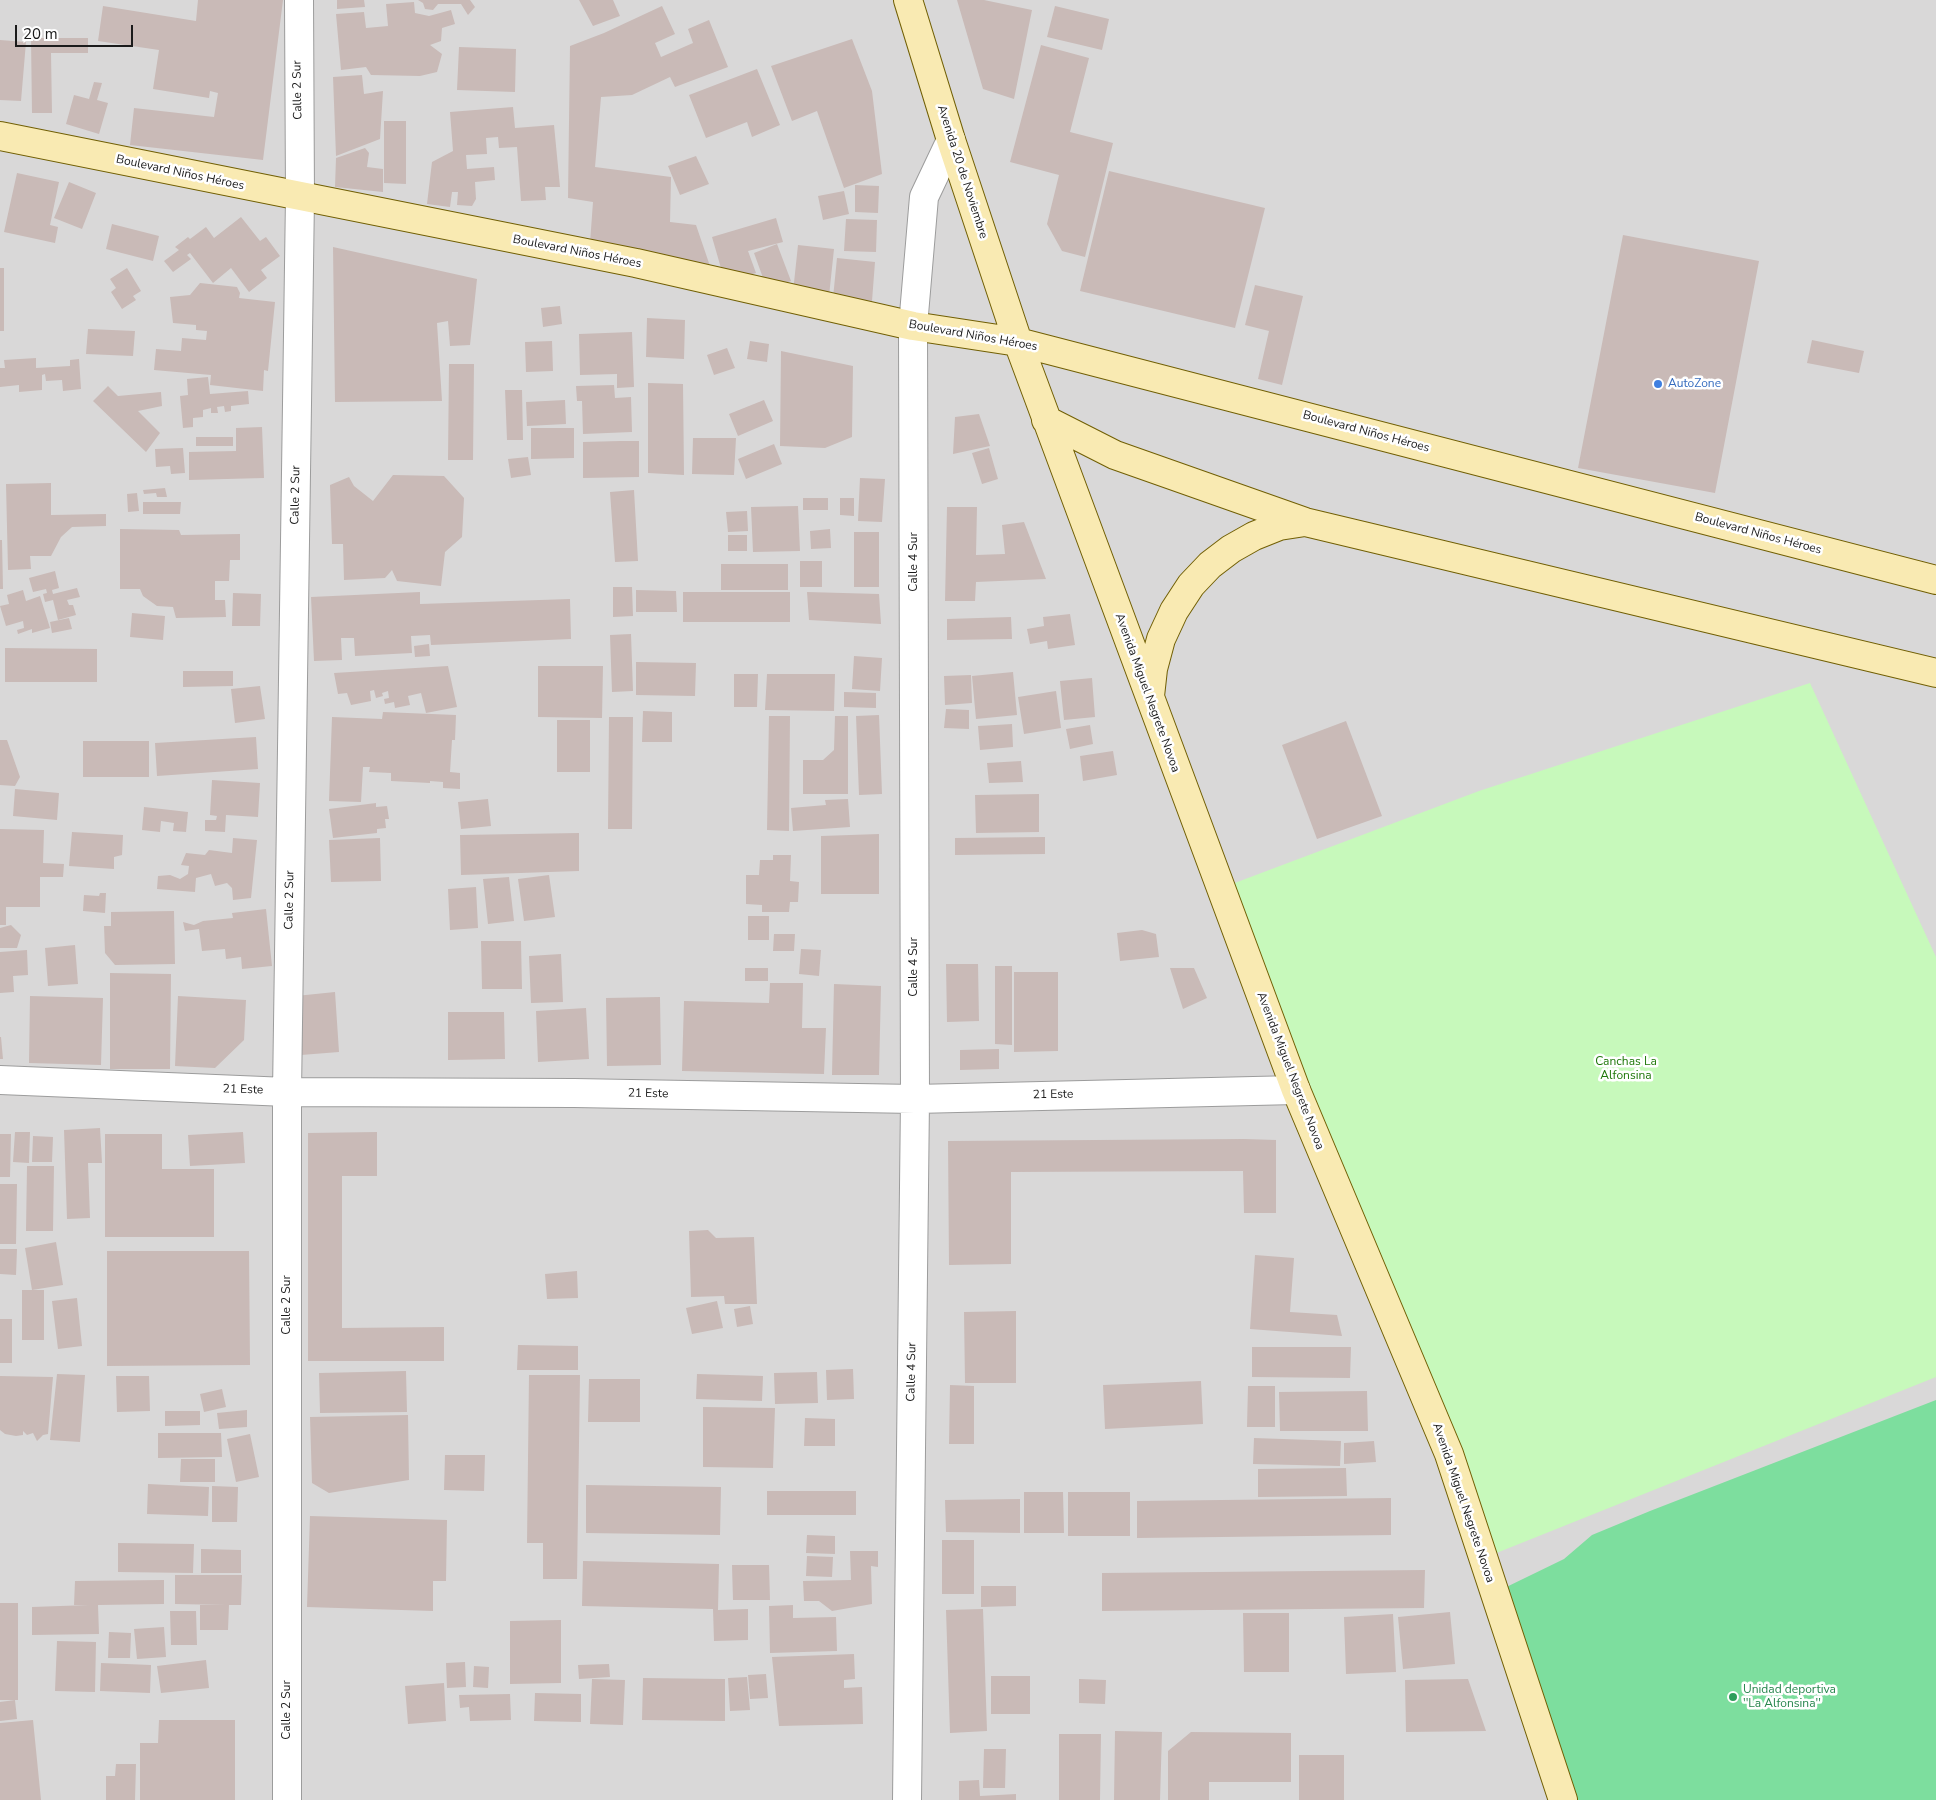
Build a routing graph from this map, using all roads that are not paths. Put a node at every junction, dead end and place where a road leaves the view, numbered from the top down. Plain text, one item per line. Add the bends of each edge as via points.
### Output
1 (298, 0) edge
2 (908, 0) edge
3 (0, 136) edge
4 (951, 140) junction
5 (300, 197) junction
6 (913, 326) junction
7 (1018, 342) junction
8 (1046, 420) junction
9 (1305, 522) junction
10 (1936, 580) edge
11 (1936, 673) edge
12 (1150, 700) junction
13 (0, 1080) edge
14 (1296, 1090) junction
15 (288, 1092) junction
16 (915, 1098) junction
17 (287, 1800) edge
18 (907, 1800) edge
19 (1563, 1800) edge

1 - 5 street, Calle 2 Sur
2 - 4 main road, Avenida 20 de Noviembre
3 - 5 main road, Boulevard Niños Héroes
4 - 6 street, Calle 4 Sur via 924,197
4 - 7 main road, Avenida 20 de Noviembre
5 - 6 main road, Boulevard Niños Héroes via 636,264
5 - 15 street, Calle 2 Sur
6 - 7 main road, Boulevard Niños Héroes
6 - 16 street, Calle 4 Sur
7 - 8 main road, Avenida Miguel Negrete Novoa
7 - 10 main road, Boulevard Niños Héroes
8 - 9 main road via 1115,455
8 - 12 main road, Avenida Miguel Negrete Novoa
9 - 11 main road
9 - 12 main road via 1279,526 1254,536 1210,565 1191,585 1161,639 1153,669
12 - 14 main road, Avenida Miguel Negrete Novoa
13 - 15 street, 21 Este
14 - 16 street, 21 Este
14 - 19 main road, Avenida Miguel Negrete Novoa via 1449,1454
15 - 16 street, 21 Este
15 - 17 street, Calle 2 Sur
16 - 18 street, Calle 4 Sur

